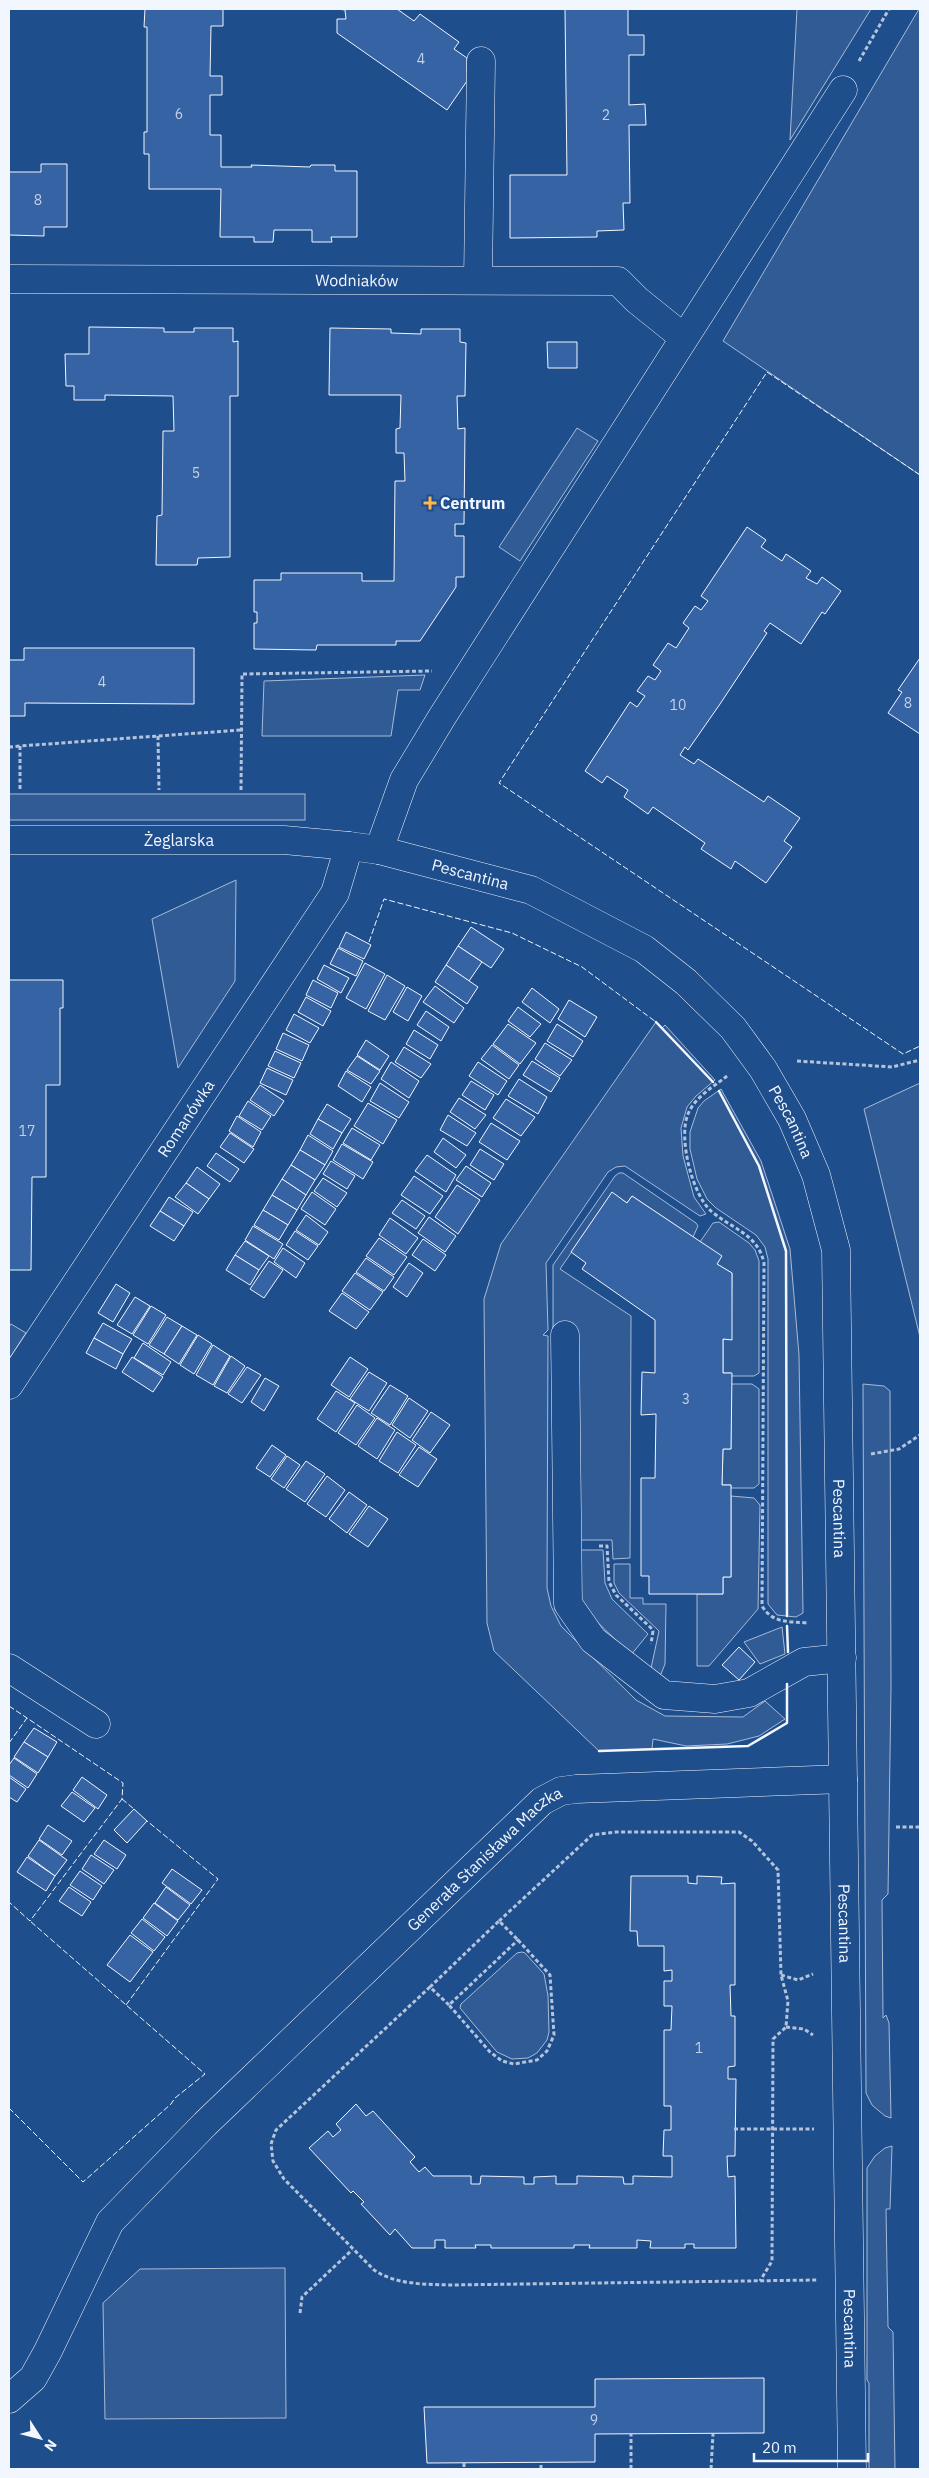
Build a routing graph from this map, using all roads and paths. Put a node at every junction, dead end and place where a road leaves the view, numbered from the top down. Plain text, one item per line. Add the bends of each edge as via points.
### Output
1 (889, 9) edge
2 (480, 61) dead end
3 (843, 90) joint
4 (9, 279) edge
5 (478, 280) junction
6 (683, 337) junction
7 (437, 671) dead end
8 (241, 730) junction
9 (158, 736) junction
10 (20, 746) junction
11 (9, 747) edge
12 (20, 789) dead end
13 (159, 790) dead end
14 (241, 790) dead end
15 (9, 840) edge
16 (349, 846) junction
17 (379, 850) junction
18 (920, 1060) edge
19 (790, 1061) dead end
20 (727, 1076) dead end
21 (565, 1335) dead end
22 (9, 1385) edge
23 (920, 1435) edge
24 (838, 1459) junction
25 (567, 1544) junction
26 (813, 1623) dead end
27 (842, 1658) junction
28 (9, 1668) edge
29 (641, 1678) junction
30 (96, 1724) dead end
31 (843, 1779) junction
32 (896, 1827) dead end
33 (920, 1827) edge
34 (499, 1921) junction
35 (518, 1940) junction
36 (814, 1974) dead end
37 (781, 1975) junction
38 (430, 1987) junction
39 (449, 2005) junction
40 (786, 2027) junction
41 (815, 2036) dead end
42 (734, 2128) dead end
43 (773, 2129) junction
44 (817, 2129) dead end
45 (352, 2250) junction
46 (820, 2280) dead end
47 (760, 2281) junction
48 (300, 2313) dead end
49 (9, 2399) edge
50 (631, 2434) dead end
51 (713, 2434) dead end
52 (541, 2462) dead end
53 (464, 2463) dead end
54 (464, 2469) edge
55 (540, 2469) edge
56 (631, 2469) edge
57 (711, 2469) edge
58 (852, 2469) edge

1 - 3 path
2 - 5 street
3 - 6 street
4 - 5 street, Wodniaków
5 - 6 street, Wodniaków via 618,281
6 - 17 street via 404,780
7 - 8 path via 242,674
8 - 9 path
8 - 14 path
9 - 10 path
9 - 13 path
10 - 11 path
10 - 12 path
15 - 16 street, Żeglarska via 284,840
16 - 17 street, Pescantina
16 - 22 street, Romanówka via 335,892
17 - 24 street, Pescantina via 531,890 644,949 686,982 733,1028 763,1069 792,1119 816,1175 836,1250
18 - 19 path via 892,1067
20 - 26 path via 701,1096 688,1114 684,1133 692,1179 699,1197 711,1211 752,1238 762,1250 762,1606 777,1621
21 - 25 street
23 - 24 path via 899,1449
24 - 27 street, Pescantina
25 - 29 street via 568,1604 593,1640
25 - 29 path via 608,1546 609,1582 616,1595 653,1631
27 - 29 street via 804,1662 748,1693 715,1699 664,1696
27 - 31 street, Pescantina
28 - 30 street
31 - 49 street, Generała Stanisława Maczka via 576,1789 561,1791 542,1800 204,2124 110,2222 33,2378
31 - 58 street, Pescantina
32 - 33 path
34 - 35 path
34 - 37 path via 592,1835 616,1832 739,1832 752,1840 778,1870
34 - 38 path
35 - 39 path
35 - 39 path via 550,1975 554,2035 547,2051 537,2060 514,2064 502,2061 490,2052
36 - 37 path via 798,1980
37 - 40 path via 788,2001
38 - 39 path
38 - 45 path via 293,2113 276,2130 271,2144 273,2162 284,2178
40 - 41 path via 804,2029
40 - 43 path via 773,2039
42 - 43 path
43 - 44 path
43 - 47 path via 772,2261
45 - 47 path via 387,2278 409,2283
45 - 48 path via 302,2297
46 - 47 path
50 - 56 path
51 - 57 path
52 - 55 path
53 - 54 path

